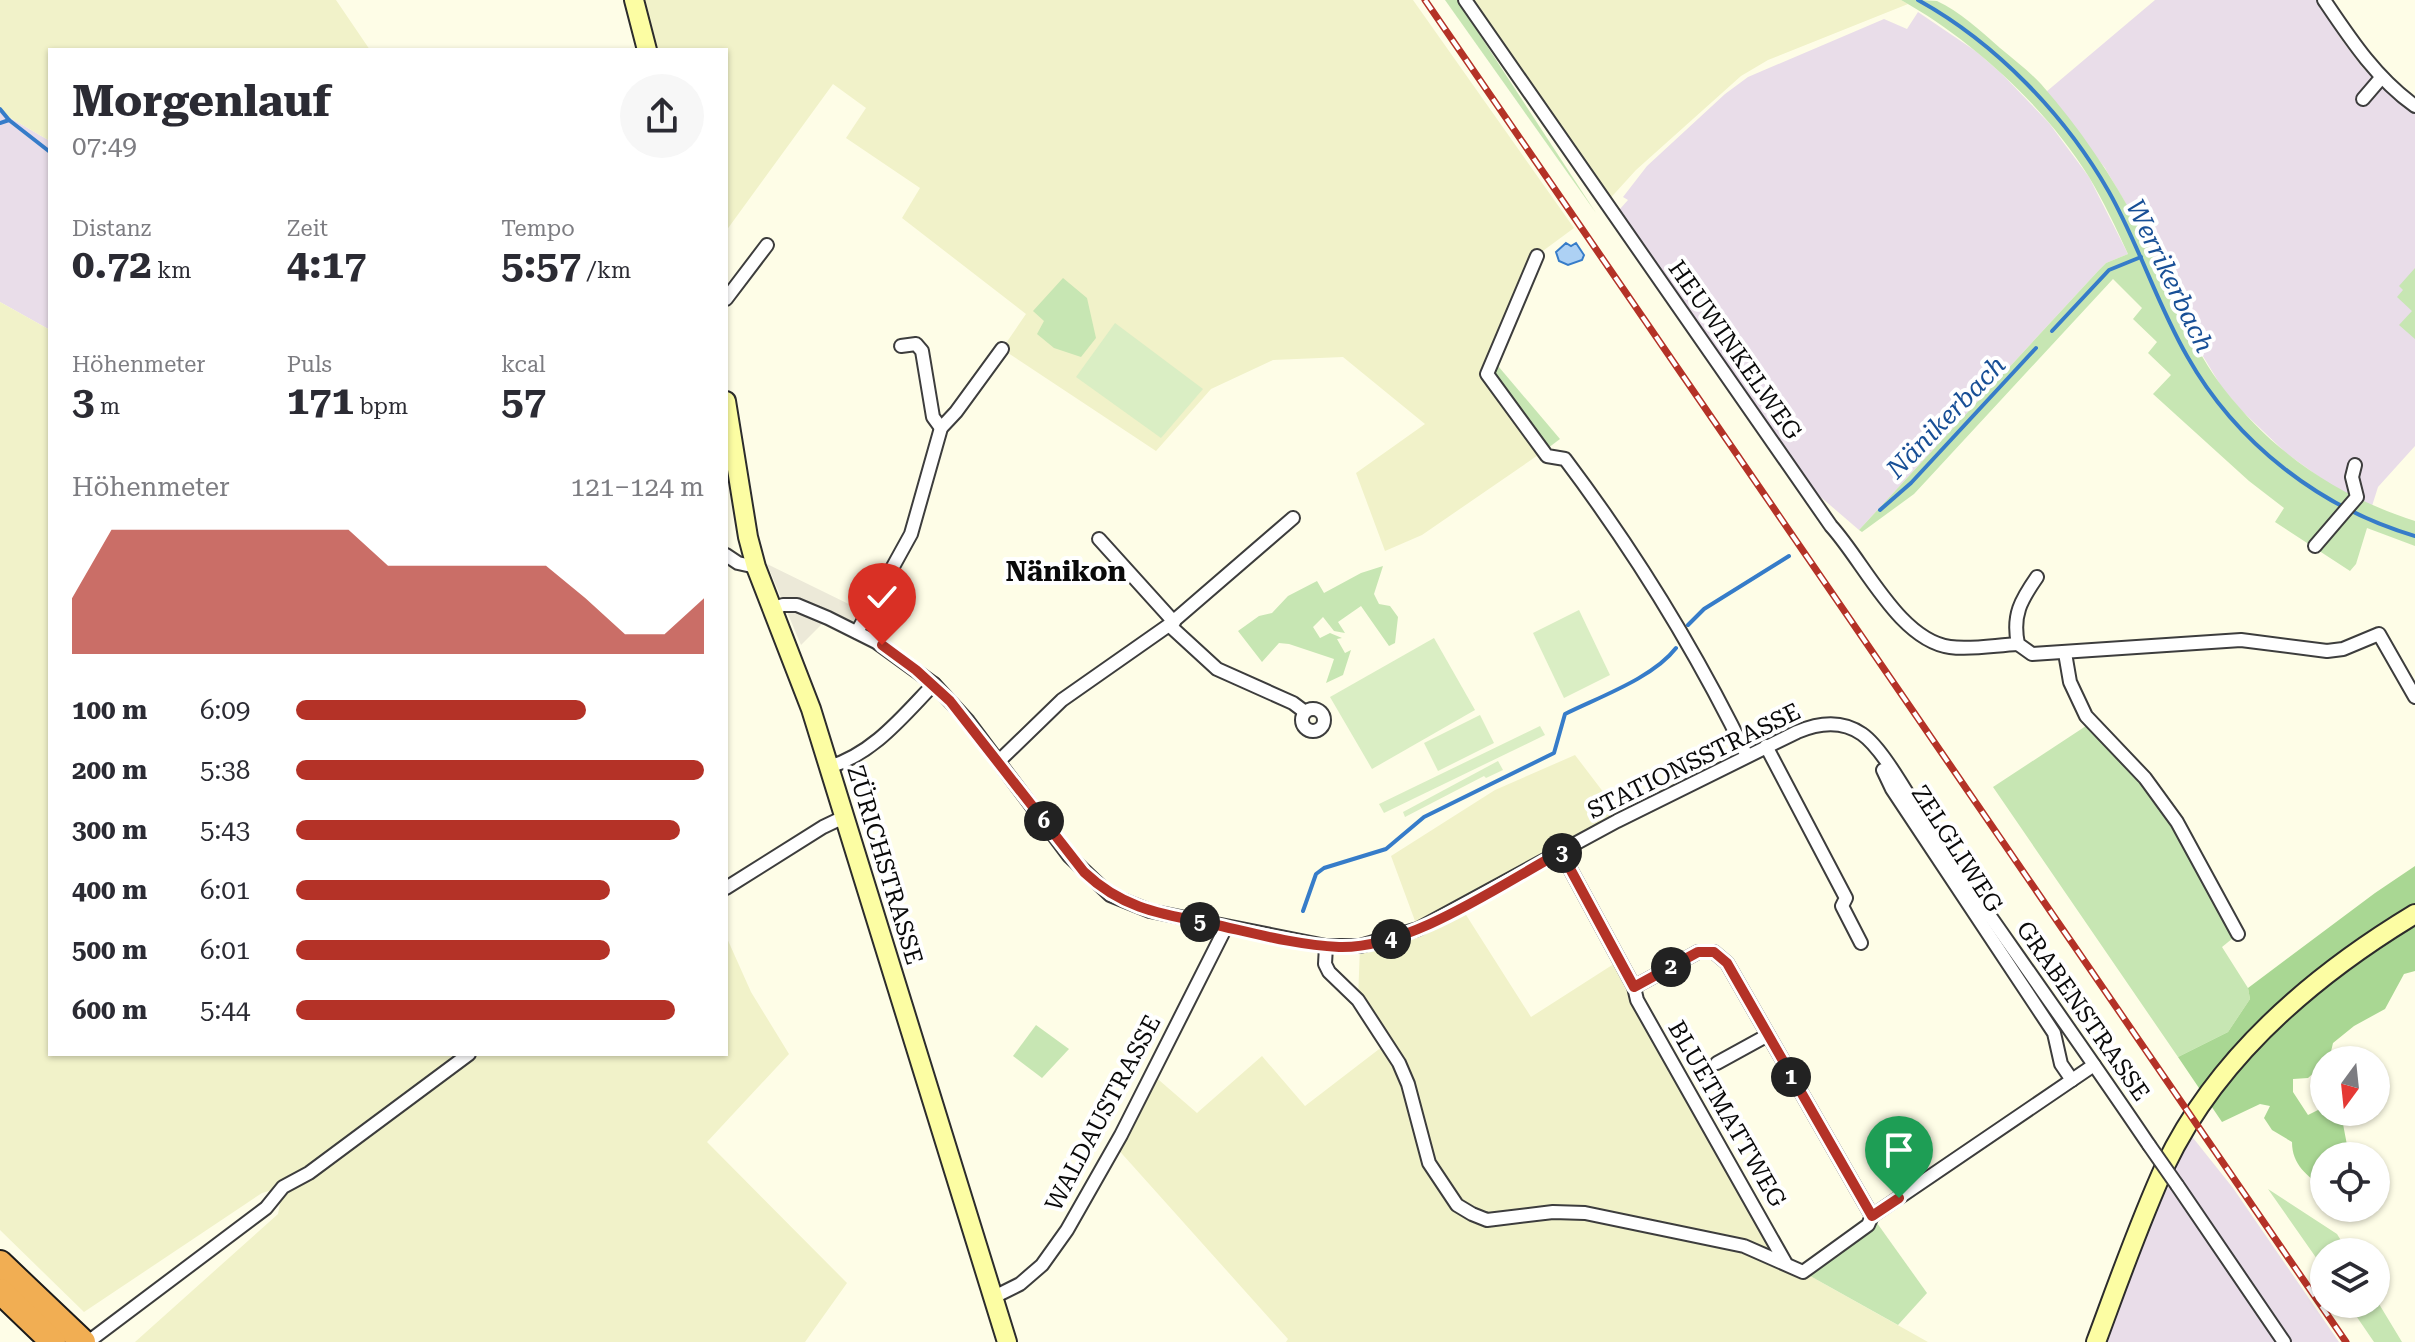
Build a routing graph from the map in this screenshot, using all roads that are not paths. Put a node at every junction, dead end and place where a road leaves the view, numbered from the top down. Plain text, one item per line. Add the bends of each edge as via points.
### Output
1 (634, 0) edge
2 (1465, 0) edge
3 (2324, 0) edge
4 (646, 48) edge
5 (2381, 78) junction
6 (2363, 99) dead end
7 (2415, 106) edge
8 (767, 245) dead end
9 (1537, 256) dead end
10 (728, 296) edge
11 (901, 346) dead end
12 (1002, 349) dead end
13 (728, 413) edge
14 (941, 428) junction
15 (2355, 465) dead end
16 (1293, 518) dead end
17 (1099, 539) dead end
18 (2315, 546) dead end
19 (728, 556) edge
20 (756, 567) junction
21 (2037, 577) dead end
22 (771, 609) junction
23 (1172, 624) junction
24 (857, 632) junction
25 (2018, 644) junction
26 (2065, 653) junction
27 (2411, 681) edge
28 (934, 684) junction
29 (2415, 697) edge
30 (1305, 712) dead end
31 (1830, 724) joint
32 (1766, 746) junction
33 (1747, 756) junction
34 (999, 761) junction
35 (1887, 763) junction
36 (829, 767) junction
37 (844, 817) junction
38 (1561, 852) junction
39 (728, 887) edge
40 (2415, 914) edge
41 (1226, 927) junction
42 (2238, 934) dead end
43 (1861, 943) dead end
44 (1326, 946) junction
45 (1634, 987) junction
46 (1768, 1035) junction
47 (466, 1056) edge
48 (1717, 1063) dead end
49 (2094, 1065) junction
50 (2072, 1080) junction
51 (1872, 1216) junction
52 (1785, 1262) junction
53 (0, 1263) edge
54 (0, 1291) edge
55 (994, 1297) junction
56 (53, 1342) edge
57 (86, 1342) edge
58 (1007, 1342) edge
59 (2096, 1342) edge
60 (2284, 1342) edge

1 - 4 main road
2 - 25 street, HEUWINKELWEG via 1822,513 1907,625 1927,640 1952,647
3 - 5 street
5 - 6 street
5 - 7 street
8 - 10 street
9 - 33 street via 1487,374 1547,456 1565,459 1635,556
11 - 14 street via 916,344 922,351 933,417
12 - 14 street
13 - 20 main road, ZÜRICHSTRASSE
14 - 24 street via 911,534
15 - 18 street via 2357,497
16 - 23 street
17 - 23 street
19 - 20 street
20 - 22 main road, ZÜRICHSTRASSE
21 - 25 street via 2018,607
22 - 24 street, STATIONSSTRASSE via 797,605
22 - 36 main road, ZÜRICHSTRASSE
23 - 30 street via 1217,669
23 - 34 street via 1062,700
24 - 28 street, STATIONSSTRASSE
25 - 26 street via 2032,654
26 - 27 street via 2241,640 2327,651 2379,634
26 - 42 street via 2070,682 2086,716 2145,778 2177,822
27 - 29 street
28 - 34 street, STATIONSSTRASSE
28 - 36 street via 866,751
31 - 32 street, STATIONSSTRASSE
31 - 35 street, GRABENSTRASSE via 1865,736
32 - 33 street, STATIONSSTRASSE
32 - 43 street via 1846,898 1842,906
33 - 38 street, STATIONSSTRASSE
34 - 41 street, STATIONSSTRASSE via 1069,856 1110,895 1150,911
35 - 49 street, GRABENSTRASSE
35 - 50 street, ZELGLIWEG via 1883,771 1892,789 2054,1033 2061,1064
36 - 37 main road, ZÜRICHSTRASSE
37 - 39 street
37 - 55 main road, ZÜRICHSTRASSE
38 - 44 street, STATIONSSTRASSE via 1408,933 1360,946
38 - 45 street, BLUETMATTWEG
40 - 59 main road via 2305,991 2213,1089 2166,1165
41 - 44 street, STATIONSSTRASSE
41 - 55 street, WALDAUSTRASSE via 1121,1135 1054,1249 1020,1284
44 - 52 street via 1329,972 1358,1000 1399,1063 1429,1163 1457,1205 1487,1220 1585,1213 1744,1246
45 - 46 street via 1698,952 1714,952 1727,963
45 - 52 street, BLUETMATTWEG
46 - 48 street
46 - 51 street
47 - 57 street via 283,1187 266,1208
49 - 50 street
49 - 60 street, GRABENSTRASSE, bridge
50 - 51 street
51 - 52 street via 1868,1225 1803,1272
53 - 57 highway
54 - 56 highway
55 - 58 main road, ZÜRICHSTRASSE

